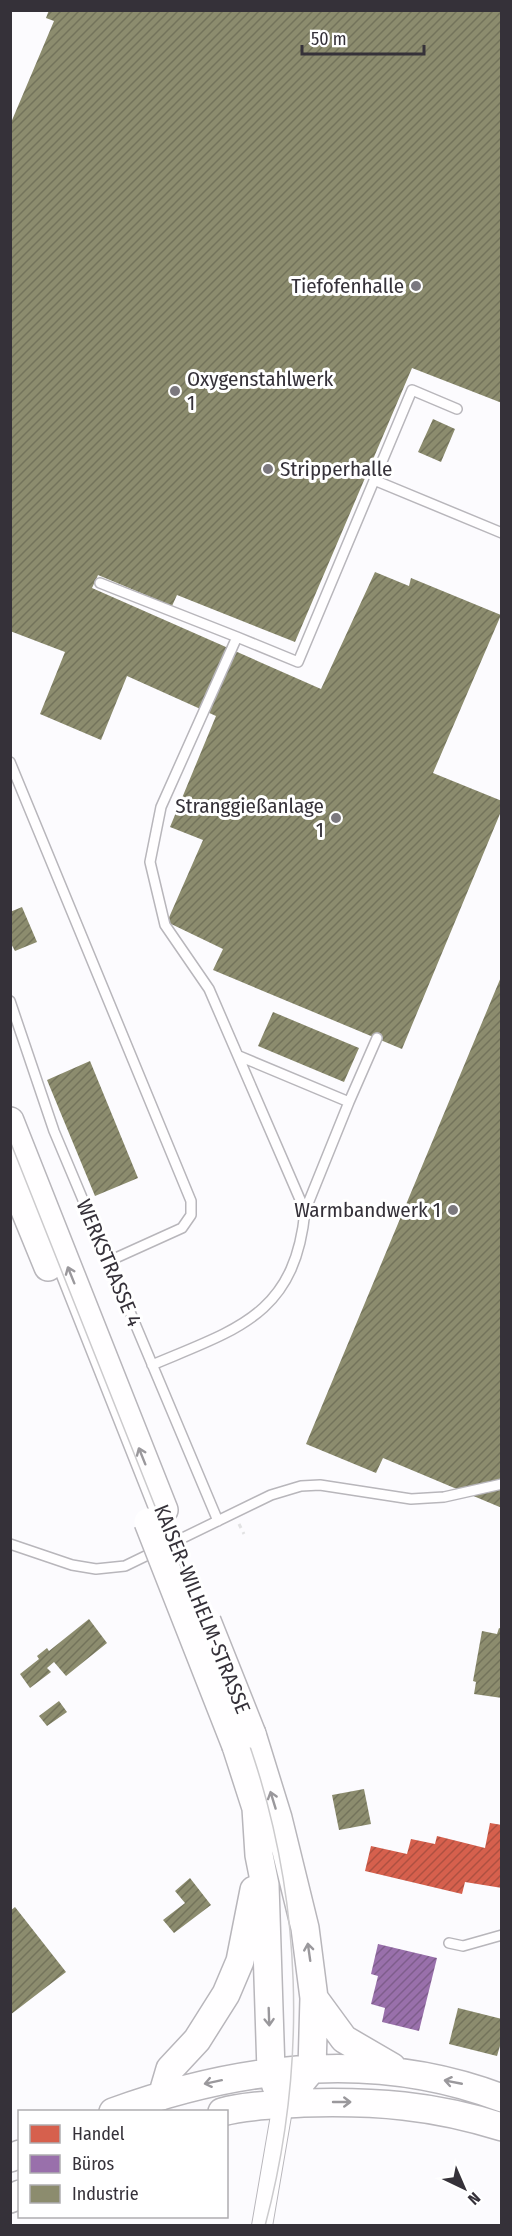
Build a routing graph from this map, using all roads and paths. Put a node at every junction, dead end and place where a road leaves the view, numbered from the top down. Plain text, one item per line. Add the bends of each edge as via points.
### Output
1 (457, 409) dead end
2 (374, 480) junction
3 (501, 533) edge
4 (100, 583) dead end
5 (237, 637) junction
6 (10, 762) edge
7 (10, 1001) edge
8 (377, 1038) dead end
9 (239, 1056) junction
10 (349, 1102) junction
11 (10, 1121) edge
12 (10, 1173) edge
13 (305, 1211) junction
14 (109, 1261) junction
15 (152, 1365) junction
16 (501, 1484) edge
17 (156, 1516) junction
18 (218, 1521) junction
19 (10, 1544) edge
20 (244, 1740) junction
21 (259, 1855) junction
22 (501, 1935) edge
23 (449, 1943) dead end
24 (314, 1998) junction
25 (312, 2069) junction
26 (271, 2071) junction
27 (404, 2073) junction
28 (162, 2096) junction
29 (501, 2098) edge
30 (283, 2104) junction
31 (119, 2110) edge
32 (228, 2111) edge
33 (501, 2127) edge
34 (262, 2226) edge

1 - 2 lane via 412,390
2 - 3 lane
2 - 5 lane via 297,662
4 - 5 lane
5 - 9 lane via 161,807 150,862 165,925 209,989
6 - 14 lane via 191,1201 191,1215 182,1228
7 - 14 lane, WERKSTRASSE 4 via 54,1131
8 - 10 lane
9 - 10 lane
9 - 13 lane
10 - 13 lane
17 -> 11 main road, KAISER-WILHELM-STRASSE
12 - 17 main road, KAISER-WILHELM-STRASSE
13 - 15 lane via 303,1240 292,1272 277,1295 236,1329
14 - 15 lane, WERKSTRASSE 4
15 - 18 lane, WERKSTRASSE 4
16 - 18 lane via 444,1497 411,1499 320,1485 300,1486
17 - 20 main road, KAISER-WILHELM-STRASSE, bridge
18 - 19 lane via 125,1566 96,1569 72,1565
20 - 21 main road, KAISER-WILHELM-STRASSE via 256,1808
24 -> 20 main road, KAISER-WILHELM-STRASSE via 305,1928 278,1818
21 -> 26 main road, KAISER-WILHELM-STRASSE via 265,1885
21 - 28 main road via 240,1961 226,1994 197,2040 171,2069
22 - 23 lane via 464,1946
24 - 25 main road, KAISER-WILHELM-STRASSE
24 - 27 main road via 344,2039
25 - 26 main road
25 - 27 main road
25 - 30 main road, KAISER-WILHELM-STRASSE
26 -> 28 main road
26 - 30 main road, KAISER-WILHELM-STRASSE
29 -> 27 main road via 469,2085
28 - 31 main road
30 - 32 main road
30 -> 33 main road via 413,2105
30 - 34 street, KAISER-WILHELM-STRASSE

